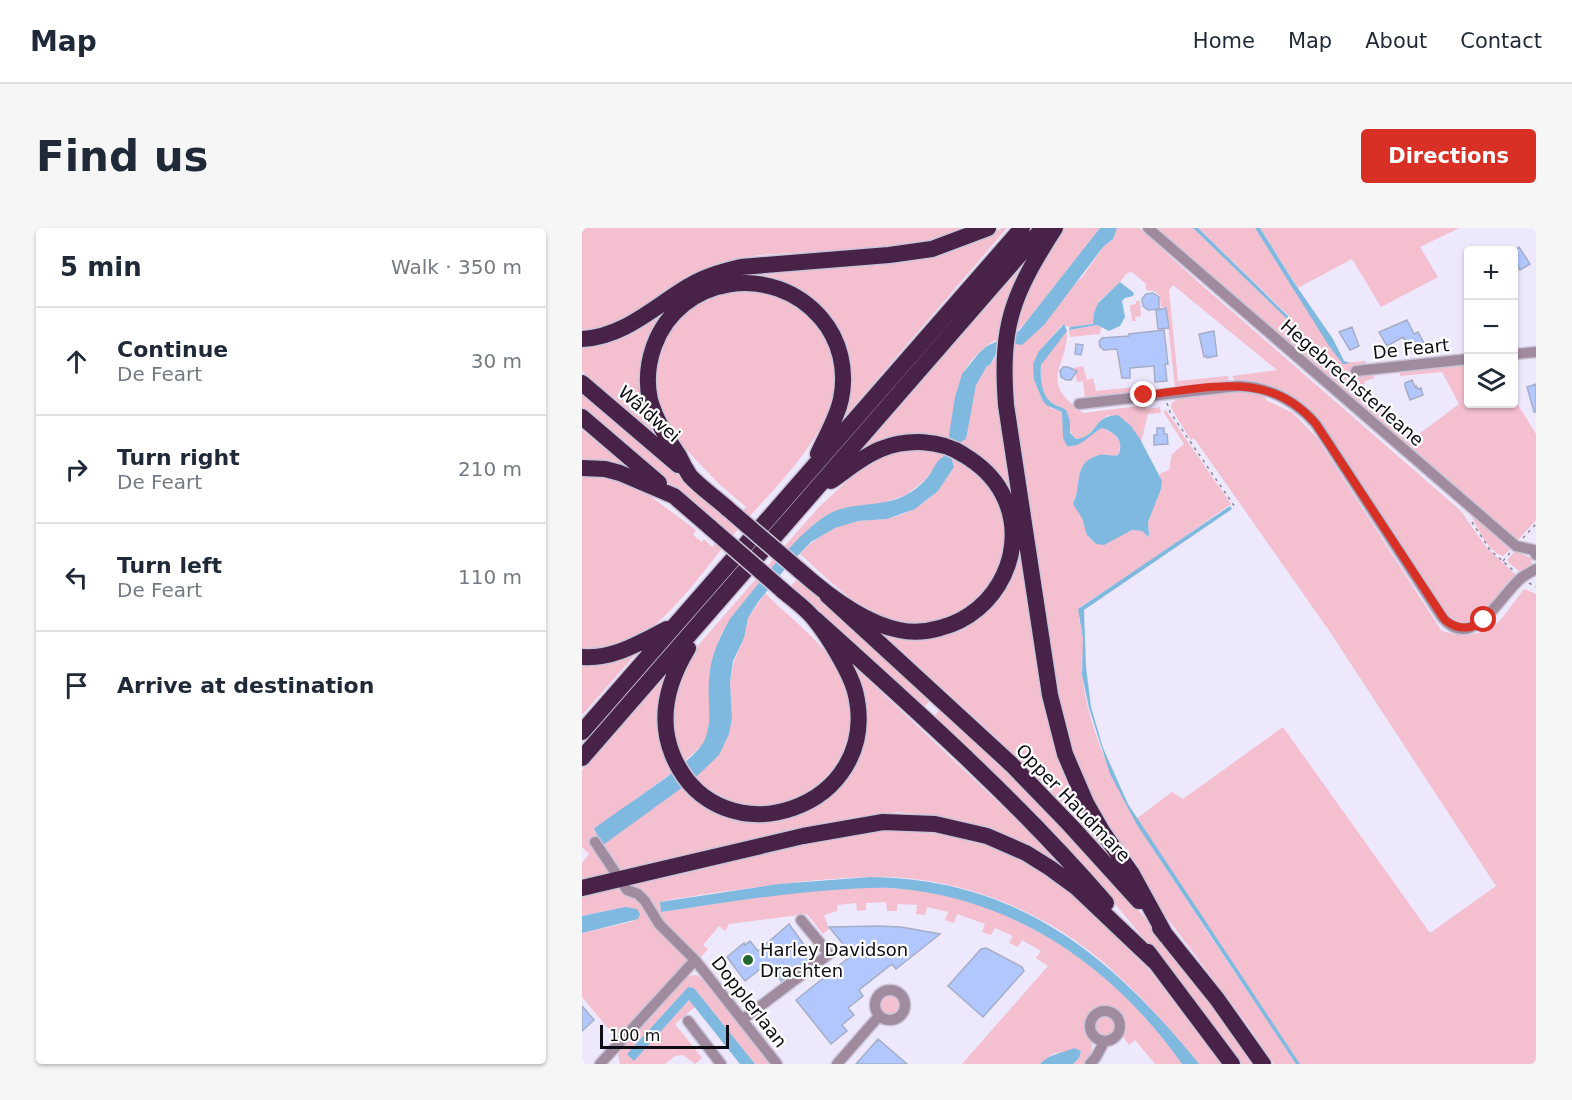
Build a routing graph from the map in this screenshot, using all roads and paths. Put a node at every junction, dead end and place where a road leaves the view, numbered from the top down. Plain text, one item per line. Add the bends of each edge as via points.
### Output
1 (988, 228) edge
2 (1022, 228) edge
3 (1043, 228) edge
4 (1056, 228) edge
5 (1148, 228) edge
6 (582, 339) edge
7 (1536, 352) edge
8 (1518, 354) edge
9 (1464, 359) edge
10 (1356, 371) dead end
11 (582, 382) edge
12 (1166, 393) junction
13 (1079, 404) dead end
14 (582, 417) edge
15 (582, 468) edge
16 (811, 470) junction
17 (690, 476) junction
18 (813, 493) junction
19 (675, 496) junction
20 (1235, 507) dead end
21 (1536, 552) edge
22 (1536, 569) edge
23 (827, 595) junction
24 (708, 613) junction
25 (815, 619) junction
26 (676, 625) junction
27 (582, 657) edge
28 (582, 732) edge
29 (582, 758) edge
30 (596, 842) dead end
31 (620, 879) junction
32 (582, 888) edge
33 (801, 920) dead end
34 (1166, 936) junction
35 (695, 960) junction
36 (1154, 961) junction
37 (879, 1016) dead end
38 (742, 1020) junction
39 (688, 1021) dead end
40 (1104, 1042) dead end
41 (607, 1061) edge
42 (722, 1064) edge
43 (777, 1064) edge
44 (837, 1064) edge
45 (1090, 1064) edge
46 (1232, 1064) edge
47 (1263, 1064) edge

1 - 6 highway via 932,249 721,272 689,286 632,324 610,334
2 - 16 highway
3 - 18 highway
4 - 34 highway via 1017,296 1005,344 1006,405 1050,695 1065,754 1086,804 1132,874
5 - 21 street, Hegebrechsterleane via 1516,546
7 - 8 street
9 - 10 street, De Feart
11 - 17 highway, Wâldwei
12 - 13 street
12 - 20 path via 1170,412
12 - 22 street via 1256,387 1300,408 1316,424 1442,617 1453,626 1479,624 1518,580
14 - 19 highway
15 - 19 highway via 620,472
16 - 17 highway via 841,398 843,366 839,347 829,327 795,295 769,285 733,284 691,299 674,314 658,335 650,359 648,384 654,413
16 - 26 highway
17 - 23 highway, Wâldwei, bridge
18 - 23 highway via 881,449 925,442 952,448 978,464 994,481 1012,523 1009,562 997,588 983,607 950,626 915,632 888,627
18 - 24 highway
19 - 25 highway, bridge
23 - 34 highway, Opper Haudmare via 1012,765 1078,833
24 - 25 highway via 677,666 669,689 665,722 670,749 683,775 716,803 738,812 783,812 804,804 831,785 853,749 858,732 858,704 852,680
24 - 29 highway
25 - 36 highway via 1038,827
26 - 27 highway via 623,651 603,657
26 - 28 highway
30 - 31 street, Dopplerlaan
31 - 32 highway
31 - 35 street, Dopplerlaan via 627,890 645,901 659,924
31 - 36 highway via 803,836 883,822 935,824 987,836 1034,858 1076,887
33 - 38 street via 828,954
34 - 47 highway, Opper Haudmare
35 - 38 street, Dopplerlaan
35 - 41 street
36 - 46 highway
37 - 44 street
38 - 43 street, Dopplerlaan
39 - 42 street
40 - 45 street

